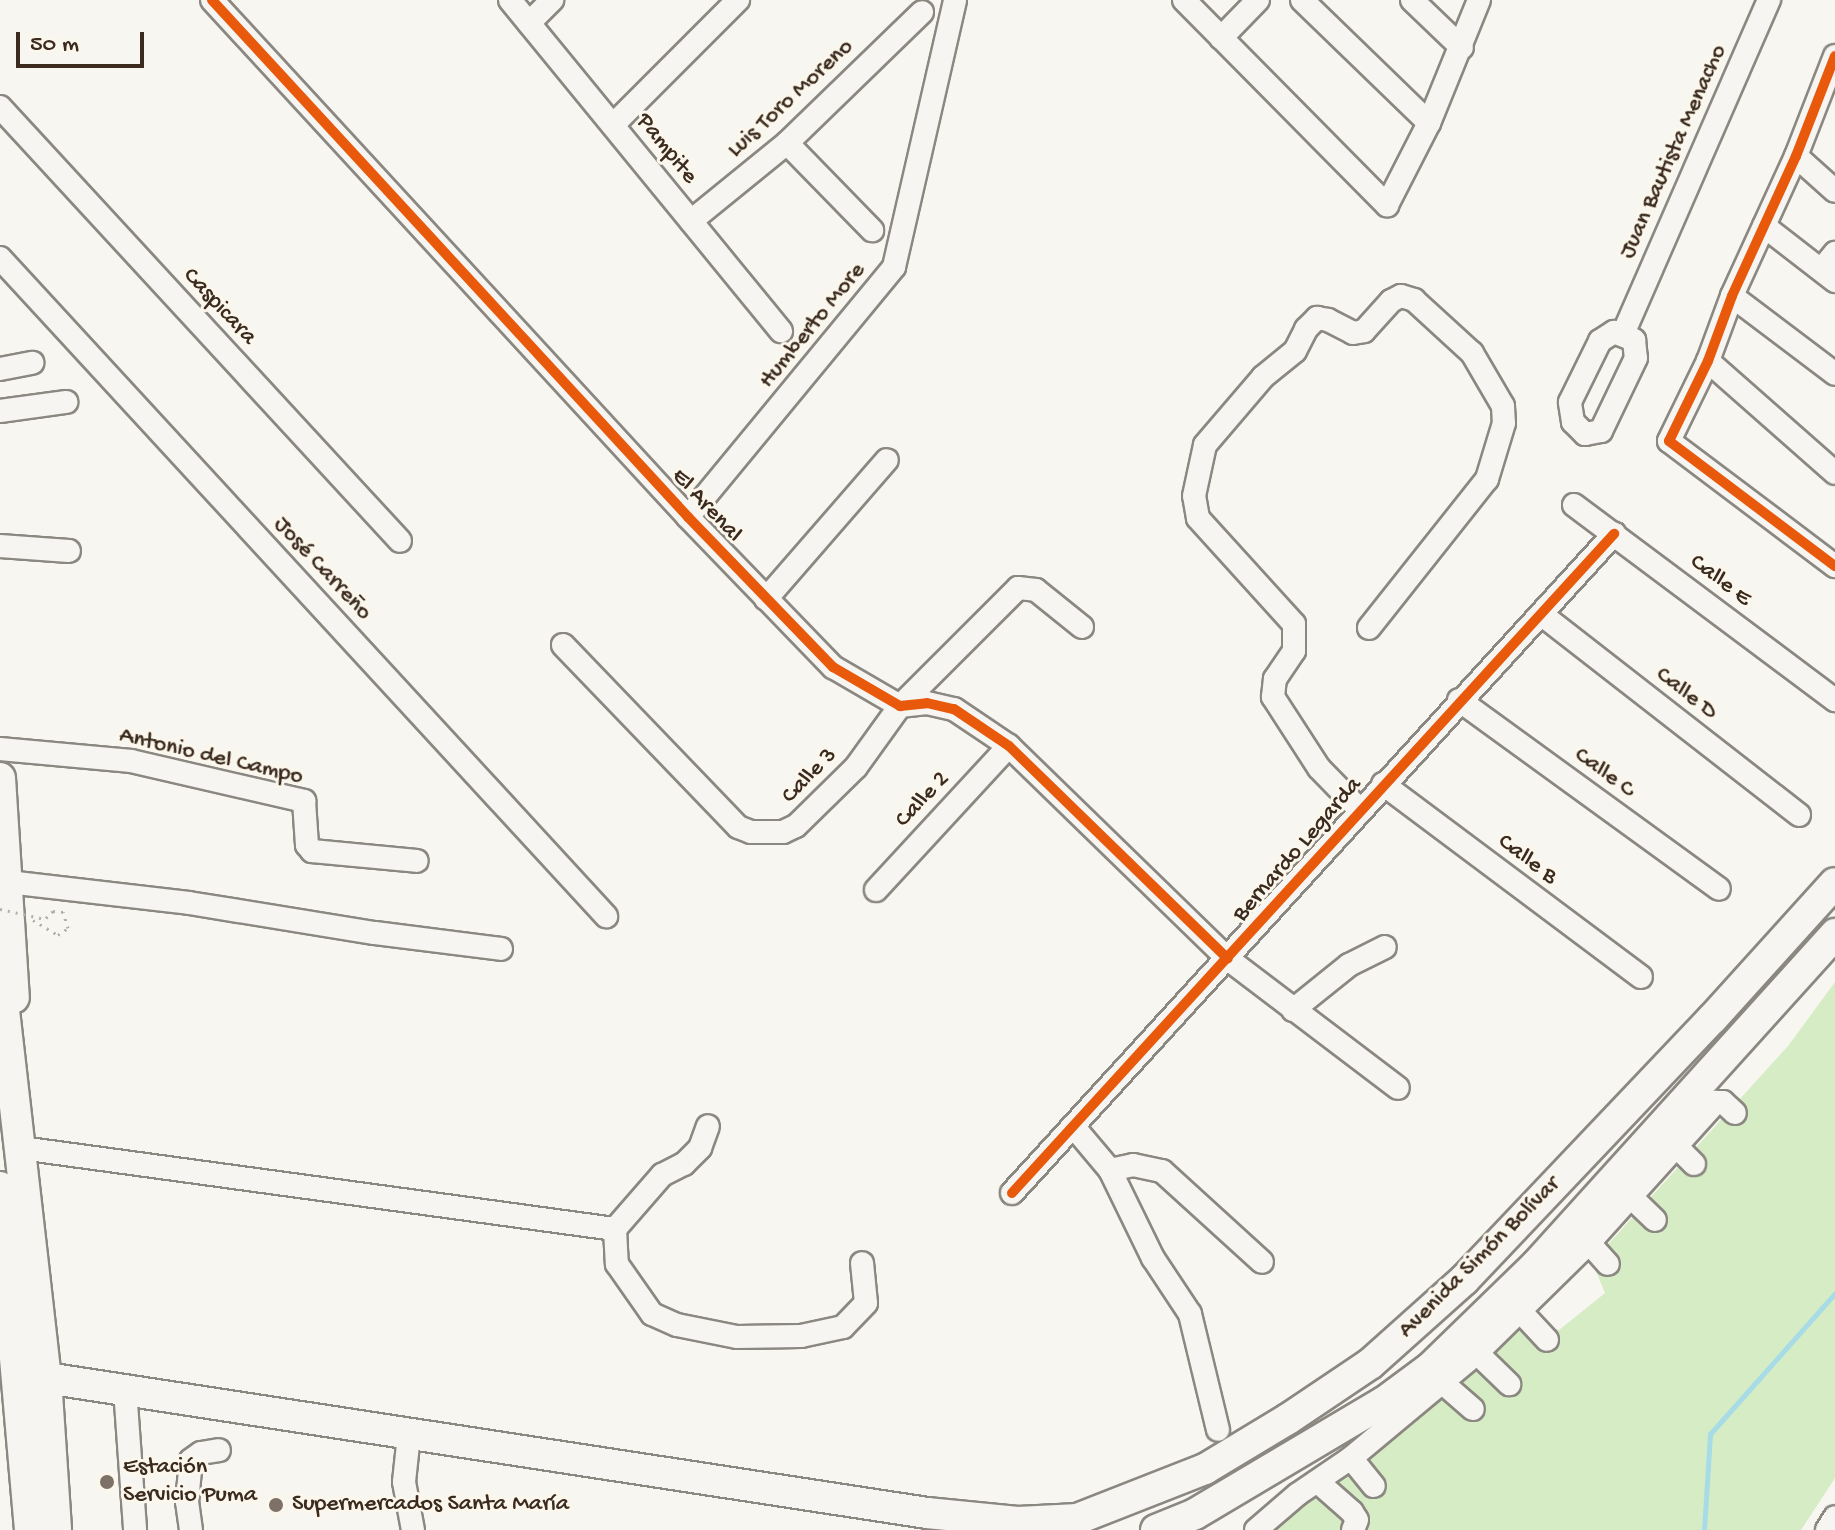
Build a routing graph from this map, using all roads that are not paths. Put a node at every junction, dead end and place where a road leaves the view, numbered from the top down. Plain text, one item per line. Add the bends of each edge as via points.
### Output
1 (212, 0) edge
2 (510, 0) edge
3 (552, 0) edge
4 (738, 0) edge
5 (955, 0) edge
6 (1184, 0) edge
7 (1258, 0) edge
8 (1302, 0) edge
9 (1412, 0) edge
10 (1479, 0) edge
11 (1769, 0) edge
12 (922, 12) dead end
13 (529, 23) junction
14 (1221, 38) junction
15 (1462, 48) junction
16 (1835, 56) edge
17 (1829, 95) edge
18 (0, 107) edge
19 (1429, 123) junction
20 (613, 125) junction
21 (787, 143) junction
22 (1796, 156) junction
23 (1835, 191) edge
24 (691, 221) junction
25 (1764, 226) junction
26 (872, 230) dead end
27 (0, 258) edge
28 (1831, 267) edge
29 (1732, 296) junction
30 (1625, 329) dead end
31 (781, 331) dead end
32 (1708, 361) junction
33 (32, 363) dead end
34 (0, 369) edge
35 (1835, 374) edge
36 (66, 402) dead end
37 (0, 411) edge
38 (887, 460) dead end
39 (1835, 473) edge
40 (1574, 505) dead end
41 (688, 517) junction
42 (1614, 534) junction
43 (400, 541) dead end
44 (0, 546) edge
45 (69, 551) dead end
46 (1835, 566) edge
47 (766, 599) junction
48 (1541, 614) junction
49 (1082, 627) dead end
50 (1369, 628) dead end
51 (563, 645) dead end
52 (1459, 700) junction
53 (1835, 700) edge
54 (900, 706) junction
55 (1009, 746) junction
56 (0, 749) edge
57 (0, 778) edge
58 (1383, 784) junction
59 (1359, 809) junction
60 (1799, 815) dead end
61 (417, 861) dead end
62 (1835, 883) edge
63 (1719, 889) dead end
64 (876, 890) dead end
65 (4, 896) edge
66 (606, 916) dead end
67 (1835, 934) edge
68 (1385, 947) dead end
69 (501, 949) dead end
70 (1228, 959) junction
71 (0, 975) edge
72 (1641, 977) dead end
73 (1293, 1010) junction
74 (1398, 1088) dead end
75 (1735, 1113) dead end
76 (708, 1126) dead end
77 (1073, 1126) junction
78 (1677, 1147) junction
79 (21, 1148) junction
80 (1694, 1164) dead end
81 (1110, 1170) junction
82 (0, 1187) edge
83 (1012, 1193) dead end
84 (1631, 1197) junction
85 (1655, 1220) dead end
86 (615, 1229) junction
87 (1589, 1243) junction
88 (1262, 1262) dead end
89 (862, 1263) dead end
90 (1608, 1264) dead end
91 (1521, 1312) junction
92 (1547, 1340) dead end
93 (1477, 1353) junction
94 (46, 1378) junction
95 (1444, 1384) junction
96 (1509, 1384) dead end
97 (125, 1389) junction
98 (1473, 1409) dead end
99 (1218, 1430) dead end
100 (409, 1435) junction
101 (219, 1450) dead end
102 (1351, 1458) junction
103 (1318, 1482) junction
104 (1374, 1486) dead end
105 (1835, 1517) edge
106 (900, 1519) edge
107 (1078, 1519) junction
108 (1198, 1522) edge
109 (30, 1530) edge
110 (56, 1530) edge
111 (135, 1530) edge
112 (191, 1530) edge
113 (413, 1530) edge
114 (1049, 1530) edge
115 (1156, 1530) edge
116 (1256, 1530) edge
117 (1353, 1530) edge
118 (1827, 1530) edge

1 - 41 street, El Arenal
2 - 13 street, Pampite
3 - 13 street
4 - 20 street
5 - 41 street, Humberto More via 894,267
6 - 14 street
7 - 14 street
8 - 19 street
9 - 15 street
10 - 15 street
11 - 30 street, Juan Bautista Menacho
12 - 21 street, Luis Toro Moreno
13 - 20 street, Pampite
14 - 19 street via 1387,205
15 - 19 street
16 - 17 street
17 - 22 street
18 - 43 street, Caspicara
20 - 24 street, Pampite
21 - 24 street, Luis Toro Moreno
21 - 26 street
22 - 23 street
22 - 25 street
24 - 31 street, Pampite
25 - 28 street
25 - 29 street
27 - 66 street, José Carreño
29 - 32 street
29 - 35 street
32 - 39 street
32 - 46 street via 1669,441
33 - 34 street
36 - 37 street
38 - 47 street
40 - 42 street, Calle E
41 - 47 street, El Arenal
42 - 48 street, Bernardo Legarda
42 - 53 street, Calle E
44 - 45 street
47 - 54 street, El Arenal via 833,667
48 - 52 street, Bernardo Legarda
48 - 60 street, Calle D
49 - 54 street, Calle 3 via 1036,590 1018,588
50 - 59 street via 1487,479 1504,423 1503,406 1472,353 1414,300 1401,296 1364,331 1353,333 1317,318 1295,351 1263,377 1205,445 1194,496 1198,518 1294,624 1294,651 1275,679 1273,697 1319,768
51 - 54 street, Calle 3 via 738,827 751,832 783,832 796,826 856,767
52 - 58 street, Bernardo Legarda
52 - 63 street, Calle C
54 - 55 street via 927,703 954,709
55 - 64 street, Calle 2
55 - 70 street
56 - 61 street, Antonio del Campo via 131,761 304,801 312,851
57 - 65 highway
58 - 59 street, Bernardo Legarda
58 - 72 street, Calle B
59 - 70 street, Bernardo Legarda
62 - 107 highway, Avenida Simón Bolívar via 1464,1280 1370,1364 1205,1469
65 - 69 street via 189,903
65 - 79 highway
67 - 108 highway, Avenida Simón Bolívar via 1537,1264 1430,1368
68 - 73 street via 1349,965
70 - 73 street
70 - 77 street, Bernardo Legarda
71 - 79 highway
73 - 74 street
75 - 78 street via 1716,1102
76 - 86 street via 700,1148 662,1175
77 - 81 street
77 - 83 street, Bernardo Legarda
78 - 80 street
78 - 84 street
79 - 86 street
79 - 94 highway
81 - 88 street via 1133,1165 1162,1171
81 - 99 street via 1153,1258 1190,1314
82 - 109 highway
84 - 85 street
84 - 87 street
86 - 89 street via 617,1264 652,1314 677,1325 737,1337 801,1336 843,1327 866,1303
87 - 90 street
87 - 91 street
91 - 92 street
91 - 93 street
93 - 95 street
93 - 96 street
94 - 97 highway
94 - 110 highway
95 - 98 street
95 - 102 street
97 - 100 highway
97 - 111 street
100 - 106 highway
100 - 113 street via 404,1482
101 - 112 street via 191,1460
102 - 103 street
102 - 104 street
103 - 116 street
103 - 117 street via 1352,1512 1357,1520
105 - 118 street
106 - 107 highway
107 - 114 highway, Avenida Simón Bolívar
108 - 115 highway, Avenida Simón Bolívar

